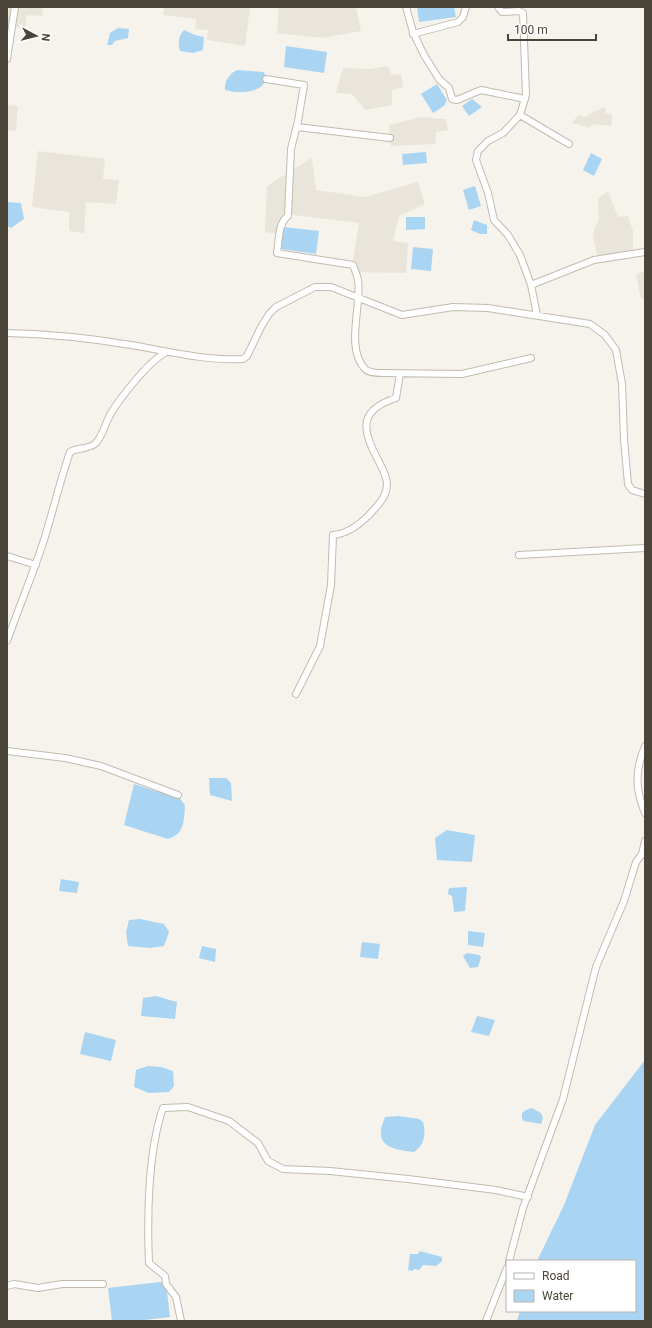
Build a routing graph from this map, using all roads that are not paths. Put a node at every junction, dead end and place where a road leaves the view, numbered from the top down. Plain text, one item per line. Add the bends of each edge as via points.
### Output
1 (15, 7) edge
2 (406, 7) edge
3 (466, 7) edge
4 (498, 7) edge
5 (414, 34) junction
6 (7, 59) edge
7 (266, 79) dead end
8 (525, 99) junction
9 (520, 115) junction
10 (296, 127) junction
11 (390, 138) dead end
12 (569, 144) dead end
13 (645, 252) edge
14 (531, 285) junction
15 (358, 297) junction
16 (537, 315) junction
17 (7, 333) edge
18 (165, 353) junction
19 (531, 358) dead end
20 (400, 374) junction
21 (645, 494) edge
22 (645, 548) edge
23 (519, 555) dead end
24 (7, 556) edge
25 (36, 565) junction
26 (7, 641) edge
27 (296, 694) dead end
28 (645, 746) edge
29 (7, 751) edge
30 (178, 795) dead end
31 (645, 813) edge
32 (645, 842) edge
33 (528, 1197) junction
34 (509, 1260) edge
35 (506, 1271) edge
36 (104, 1284) dead end
37 (7, 1286) edge
38 (181, 1321) edge
39 (486, 1321) edge

1 - 6 street
2 - 5 street
3 - 5 street via 463,17 458,22
4 - 8 street via 502,12 523,13
5 - 8 street via 432,69 449,88 452,99 457,100 481,90
7 - 10 street via 304,85
8 - 9 street
9 - 12 street
9 - 14 street via 503,133 488,141 478,151 476,160 488,193 494,220 508,235 520,255
10 - 11 street
10 - 15 street via 291,149 288,216 281,228 277,253 353,265 358,280
13 - 14 street via 594,260
14 - 16 street
15 - 16 street via 402,315 453,307 488,308
15 - 18 street via 331,287 315,287 276,307 265,319 243,360
15 - 20 street via 354,337 358,357 365,369 370,372
16 - 21 street via 590,324 605,336 616,350 622,384 628,484 632,490
17 - 18 street via 52,334 132,345
18 - 25 street via 157,357 133,384 110,415 94,444 70,452
19 - 20 street via 462,374
20 - 27 street via 396,398 381,402 369,412 366,424 372,448 387,484 384,497 362,522 344,534 333,536 330,585 320,646
22 - 23 street
24 - 25 street
25 - 26 street
28 - 31 street via 638,770 638,796
29 - 30 street via 65,758 101,766
32 - 33 street via 596,967 563,1099
33 - 34 street
33 - 38 street via 496,1190 408,1179 284,1169 268,1161 258,1143 229,1121 188,1107 163,1108 157,1126 152,1173 148,1225 149,1263 165,1276 166,1284 176,1296
35 - 39 street
36 - 37 street via 62,1284 38,1288 14,1284

